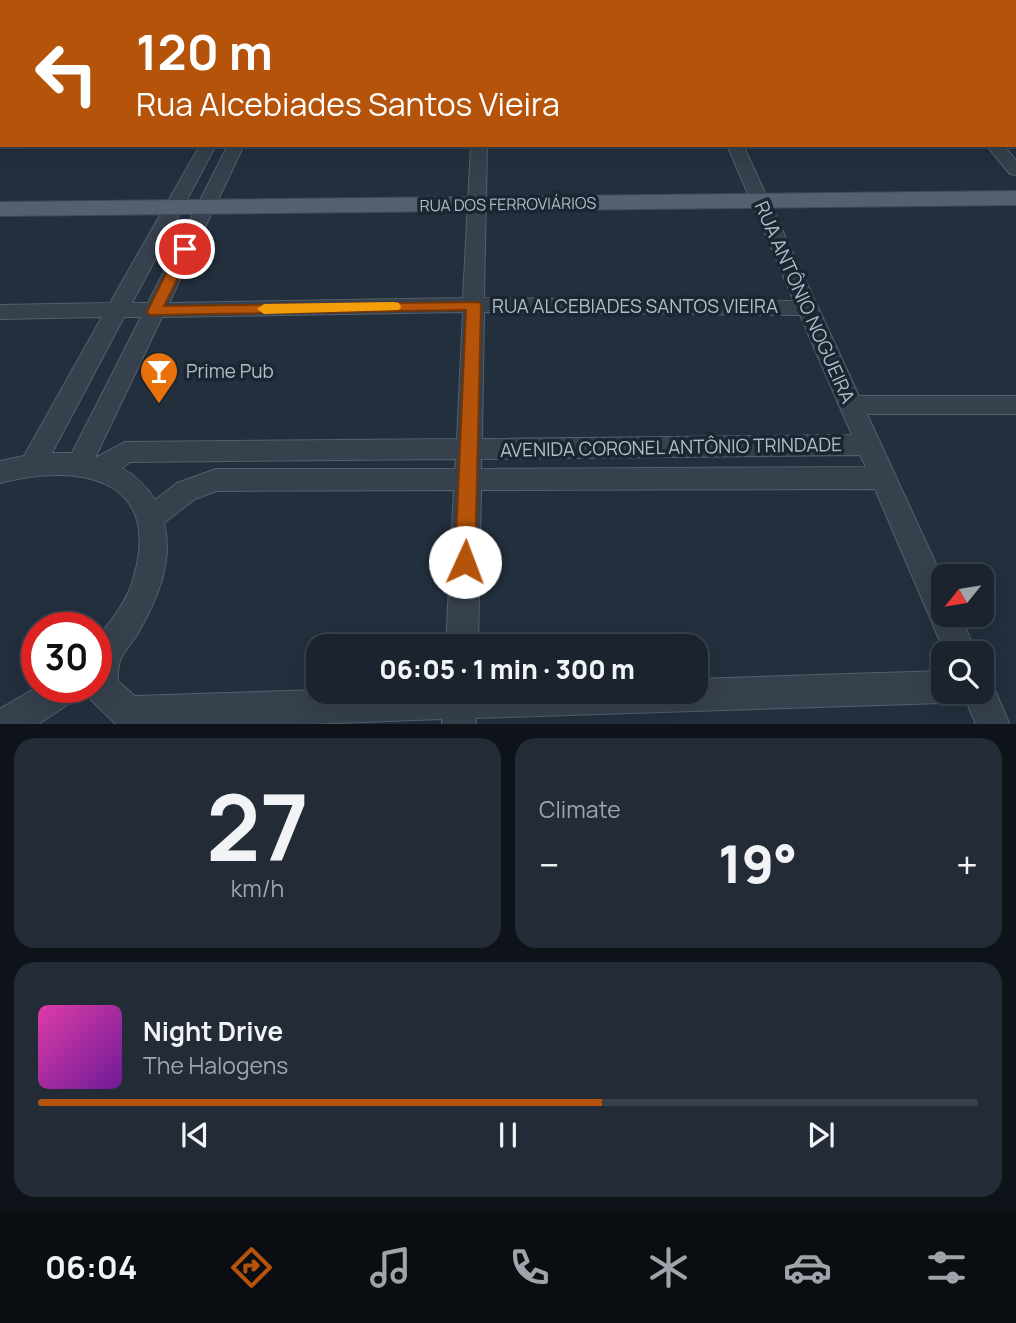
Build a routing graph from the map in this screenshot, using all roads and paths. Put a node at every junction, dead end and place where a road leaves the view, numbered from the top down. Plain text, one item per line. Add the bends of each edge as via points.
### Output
1 (207, 147) edge
2 (235, 147) edge
3 (479, 147) edge
4 (736, 147) edge
5 (995, 147) edge
6 (1016, 170) edge
7 (1016, 198) edge
8 (761, 200) junction
9 (477, 204) junction
10 (174, 207) junction
11 (206, 207) junction
12 (0, 209) edge
13 (474, 305) junction
14 (809, 308) junction
15 (117, 311) junction
16 (0, 312) edge
17 (154, 312) junction
18 (852, 405) junction
19 (1016, 405) edge
20 (869, 445) junction
21 (469, 449) junction
22 (90, 466) junction
23 (12, 468) edge
24 (884, 478) junction
25 (468, 479) junction
26 (152, 518) junction
27 (931, 584) edge
28 (462, 634) edge
29 (112, 643) edge
30 (931, 687) edge
31 (112, 698) edge
32 (41, 703) edge
33 (984, 704) edge
34 (460, 706) edge
35 (2, 724) edge
36 (993, 724) edge

1 - 10 street
2 - 11 street
3 - 9 street
4 - 8 street, RUA ANTÔNIO NOGUEIRA
5 - 6 street
7 - 8 main road, RUA DOS FERROVIÁRIOS
8 - 9 main road, RUA DOS FERROVIÁRIOS
8 - 14 street, RUA ANTÔNIO NOGUEIRA
9 - 11 main road, RUA DOS FERROVIÁRIOS
9 - 13 street
10 - 11 main road, RUA DOS FERROVIÁRIOS
10 - 12 main road, RUA DOS FERROVIÁRIOS
10 - 15 street
11 - 17 street
13 - 14 street, RUA ALCEBIADES SANTOS VIEIRA
13 - 17 street, RUA ALCEBIADES SANTOS VIEIRA
13 - 21 street
14 - 18 street, RUA ANTÔNIO NOGUEIRA
15 - 16 street, RUA ALCEBIADES SANTOS VIEIRA
15 - 17 street, RUA ALCEBIADES SANTOS VIEIRA
15 - 23 street
17 - 22 street
18 - 19 street
18 - 20 street, RUA ANTÔNIO NOGUEIRA
20 - 21 street, AVENIDA CORONEL ANTÔNIO TRINDADE
20 - 24 street, RUA ANTÔNIO NOGUEIRA
21 - 22 street, AVENIDA CORONEL ANTÔNIO TRINDADE via 125,452
21 - 25 street
22 - 23 street
22 - 26 street via 123,480 140,496
24 - 25 street, AVENIDA CORONEL ANTÔNIO TRINDADE
24 - 27 street, RUA ANTÔNIO NOGUEIRA
25 - 26 street, AVENIDA CORONEL ANTÔNIO TRINDADE via 216,480 186,491
25 - 28 street
26 - 29 street via 155,548 148,582 130,620
30 - 34 street
31 - 34 street via 129,713
32 - 35 street
33 - 36 street

